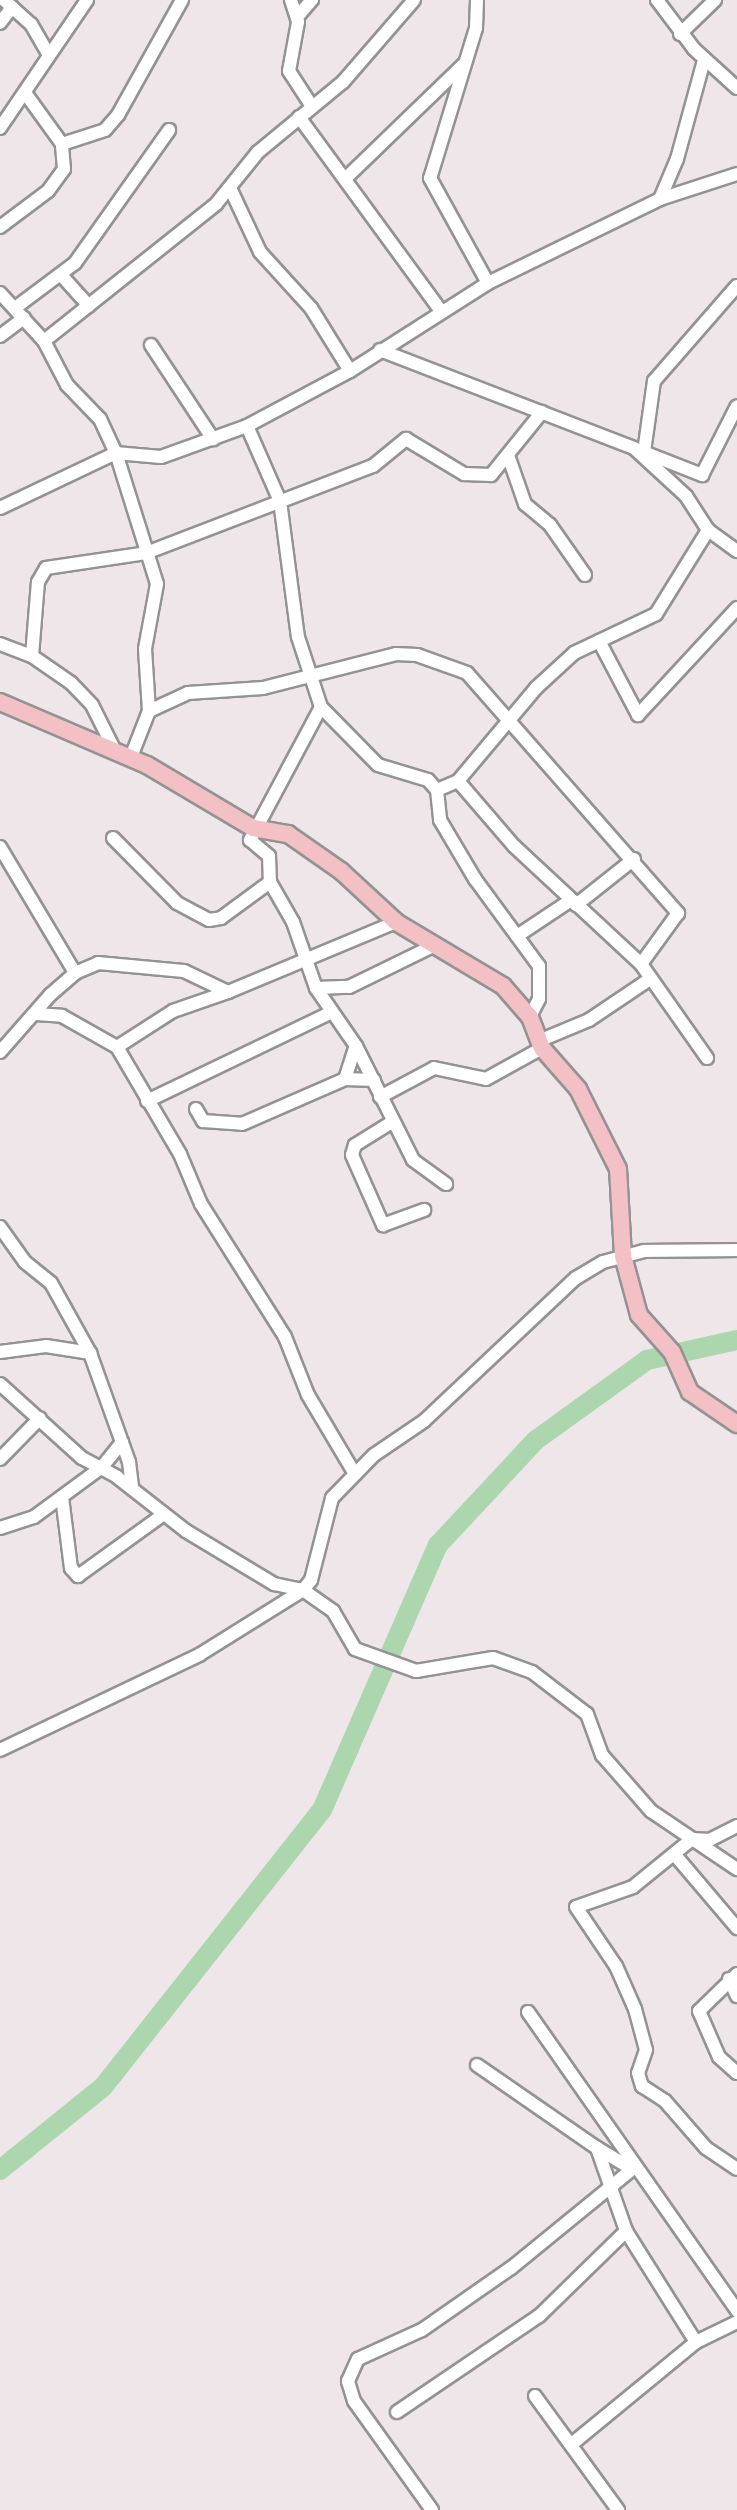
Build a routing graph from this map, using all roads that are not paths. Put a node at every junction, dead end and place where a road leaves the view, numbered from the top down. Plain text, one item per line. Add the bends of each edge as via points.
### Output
1 (87, 0) edge
2 (182, 0) edge
3 (291, 0) edge
4 (312, 0) edge
5 (414, 0) edge
6 (477, 0) edge
7 (657, 0) edge
8 (715, 0) edge
9 (8, 3) edge
10 (297, 17) junction
11 (0, 23) edge
12 (680, 34) junction
13 (47, 52) junction
14 (704, 60) junction
15 (465, 63) junction
16 (737, 88) edge
17 (26, 94) junction
18 (311, 105) junction
19 (299, 117) junction
20 (0, 128) edge
21 (169, 130) dead end
22 (62, 144) junction
23 (737, 174) edge
24 (347, 177) junction
25 (231, 190) junction
26 (660, 199) junction
27 (216, 204) junction
28 (235, 209) junction
29 (0, 227) edge
30 (62, 276) junction
31 (488, 283) junction
32 (737, 286) edge
33 (0, 293) edge
34 (89, 306) junction
35 (15, 308) junction
36 (440, 310) junction
37 (24, 318) junction
38 (0, 336) edge
39 (44, 341) junction
40 (152, 345) dead end
41 (380, 350) junction
42 (350, 371) junction
43 (737, 406) edge
44 (542, 412) junction
45 (247, 426) junction
46 (213, 439) junction
47 (639, 450) junction
48 (116, 453) junction
49 (509, 458) junction
50 (280, 501) junction
51 (0, 508) edge
52 (708, 530) junction
53 (737, 551) edge
54 (146, 553) junction
55 (585, 575) dead end
56 (737, 608) edge
57 (599, 641) junction
58 (0, 644) edge
59 (32, 656) junction
60 (307, 675) junction
61 (0, 702) edge
62 (321, 707) junction
63 (149, 711) junction
64 (509, 722) junction
65 (114, 751) junction
66 (131, 757) junction
67 (458, 781) junction
68 (437, 790) junction
69 (253, 828) junction
70 (113, 838) dead end
71 (0, 846) edge
72 (634, 860) junction
73 (270, 882) junction
74 (573, 902) junction
75 (396, 922) junction
76 (517, 936) junction
77 (435, 945) junction
78 (305, 962) junction
79 (641, 964) junction
80 (75, 973) junction
81 (650, 979) junction
82 (316, 988) junction
83 (228, 992) junction
84 (50, 995) junction
85 (332, 1012) junction
86 (36, 1014) junction
87 (62, 1016) junction
88 (530, 1017) junction
89 (542, 1044) junction
90 (356, 1046) junction
91 (117, 1047) junction
92 (0, 1052) edge
93 (707, 1058) dead end
94 (345, 1079) junction
95 (374, 1080) junction
96 (380, 1097) junction
97 (147, 1101) junction
98 (196, 1108) dead end
99 (392, 1122) junction
100 (447, 1184) dead end
101 (424, 1210) dead end
102 (0, 1227) edge
103 (737, 1250) edge
104 (623, 1256) junction
105 (0, 1352) edge
106 (90, 1353) junction
107 (0, 1384) edge
108 (40, 1418) junction
109 (737, 1424) edge
110 (122, 1442) junction
111 (0, 1459) edge
112 (102, 1467) junction
113 (355, 1474) junction
114 (132, 1487) junction
115 (62, 1497) junction
116 (164, 1514) junction
117 (0, 1528) edge
118 (303, 1590) junction
119 (0, 1750) edge
120 (737, 1826) edge
121 (692, 1839) junction
122 (675, 1855) junction
123 (737, 1869) edge
124 (737, 1928) edge
125 (733, 1976) edge
126 (737, 1996) edge
127 (528, 2012) dead end
128 (477, 2065) dead end
129 (737, 2073) edge
130 (597, 2148) junction
131 (633, 2168) junction
132 (737, 2169) edge
133 (608, 2190) junction
134 (626, 2231) junction
135 (737, 2311) edge
136 (737, 2322) edge
137 (696, 2342) junction
138 (535, 2396) dead end
139 (397, 2412) dead end
140 (573, 2443) junction
141 (432, 2510) edge
142 (618, 2510) edge

1 - 13 street via 75,23
2 - 22 street via 118,115 105,130
3 - 10 street
4 - 10 street
5 - 18 street via 343,82
6 - 15 street via 479,13
7 - 12 street
8 - 12 street
9 - 11 street
9 - 13 street via 31,24
10 - 18 street via 289,70
12 - 14 street
13 - 17 street
14 - 16 street
14 - 26 street via 677,159
15 - 24 street
15 - 31 street via 430,178
17 - 20 street
17 - 22 street
18 - 19 street
19 - 24 street
19 - 25 street via 258,152
21 - 30 street
22 - 29 street via 65,158 59,178
23 - 26 street
24 - 36 street
25 - 27 street
25 - 28 street
26 - 31 street
27 - 28 street
27 - 34 street
28 - 42 street via 271,268 311,308
30 - 34 street
30 - 35 street
31 - 36 street
32 - 47 street via 654,381
33 - 35 street
34 - 39 street
35 - 37 street
36 - 41 street
37 - 38 street
37 - 39 street
39 - 48 street via 67,385 100,419
40 - 46 street
41 - 42 street
41 - 44 street
42 - 45 street
43 - 47 street via 702,476
44 - 47 street
44 - 49 street
45 - 46 street
45 - 50 street
46 - 48 street via 162,457
47 - 52 street via 686,496
48 - 51 street
48 - 54 street
49 - 50 street via 490,475 464,474 406,439 373,466
49 - 55 street via 525,504 550,525
50 - 54 street
50 - 60 street
52 - 53 street
52 - 57 street via 656,614 617,637
54 - 59 street via 46,568 38,582
54 - 63 street via 157,584 145,649
56 - 57 street via 638,715
57 - 64 street via 557,668
58 - 59 street
59 - 65 street via 92,705
60 - 62 street
60 - 63 street via 263,688 188,693
60 - 64 street via 396,654 417,655 467,673
61 - 65 street
62 - 68 street via 378,765 428,780
62 - 69 street
63 - 66 street
64 - 67 street
64 - 72 street
65 - 66 street
66 - 69 street
67 - 68 street
67 - 74 street
68 - 76 street via 440,820
69 - 73 street via 250,840 269,856
69 - 75 street via 288,834 315,850
70 - 73 street via 177,903 209,920 221,918
71 - 80 street
72 - 74 street
72 - 79 street via 678,913
73 - 78 street via 293,922
74 - 76 street
74 - 79 street
75 - 77 street
75 - 78 street
76 - 88 street via 541,975 537,1007
77 - 82 street via 349,987 330,984
77 - 88 street via 487,973
78 - 82 street
78 - 83 street
79 - 81 street
80 - 83 street via 98,963 156,966 184,971
80 - 84 street
81 - 89 street via 589,1020
81 - 93 street
82 - 85 street
83 - 91 street via 173,1011
84 - 86 street
84 - 87 street
85 - 90 street
85 - 97 street
86 - 87 street
86 - 92 street
87 - 91 street
88 - 89 street
89 - 96 street via 486,1079 434,1068
89 - 104 street via 578,1089 618,1169
90 - 94 street
90 - 95 street
91 - 97 street
94 - 95 street
94 - 98 street via 237,1125 203,1121
95 - 96 street
96 - 99 street
97 - 113 street via 180,1154 201,1204 285,1337 308,1395
99 - 100 street via 418,1166
99 - 101 street via 355,1145 352,1155 378,1221 389,1226
102 - 106 street via 25,1262 51,1283
103 - 104 street via 664,1249
104 - 109 street via 639,1315 672,1352 685,1386
104 - 113 street via 561,1288 424,1421
105 - 106 street via 46,1346
106 - 110 street
107 - 108 street
108 - 111 street
108 - 112 street via 82,1458
110 - 112 street
110 - 114 street
112 - 114 street
112 - 115 street
113 - 118 street via 332,1498 311,1580
114 - 116 street
115 - 116 street via 71,1568 78,1576
115 - 117 street via 34,1517
116 - 118 street via 274,1584
118 - 119 street via 181,1665
118 - 121 street via 333,1611 356,1649 401,1669 416,1671 493,1658 532,1672 587,1714 603,1755 651,1811
120 - 121 street via 710,1840
121 - 122 street
121 - 123 street
122 - 124 street
122 - 132 street via 614,1898 576,1907 616,1966 635,2009 646,2050 638,2073 642,2086 665,2101 706,2148
125 - 126 street
125 - 129 street via 699,2011 719,2058
127 - 131 street
128 - 130 street
130 - 131 street
130 - 133 street
131 - 133 street
131 - 135 street
133 - 134 street
133 - 141 street via 422,2330 358,2358 348,2381 354,2401
134 - 137 street
134 - 139 street via 539,2316
136 - 137 street
137 - 140 street
138 - 140 street
140 - 142 street

